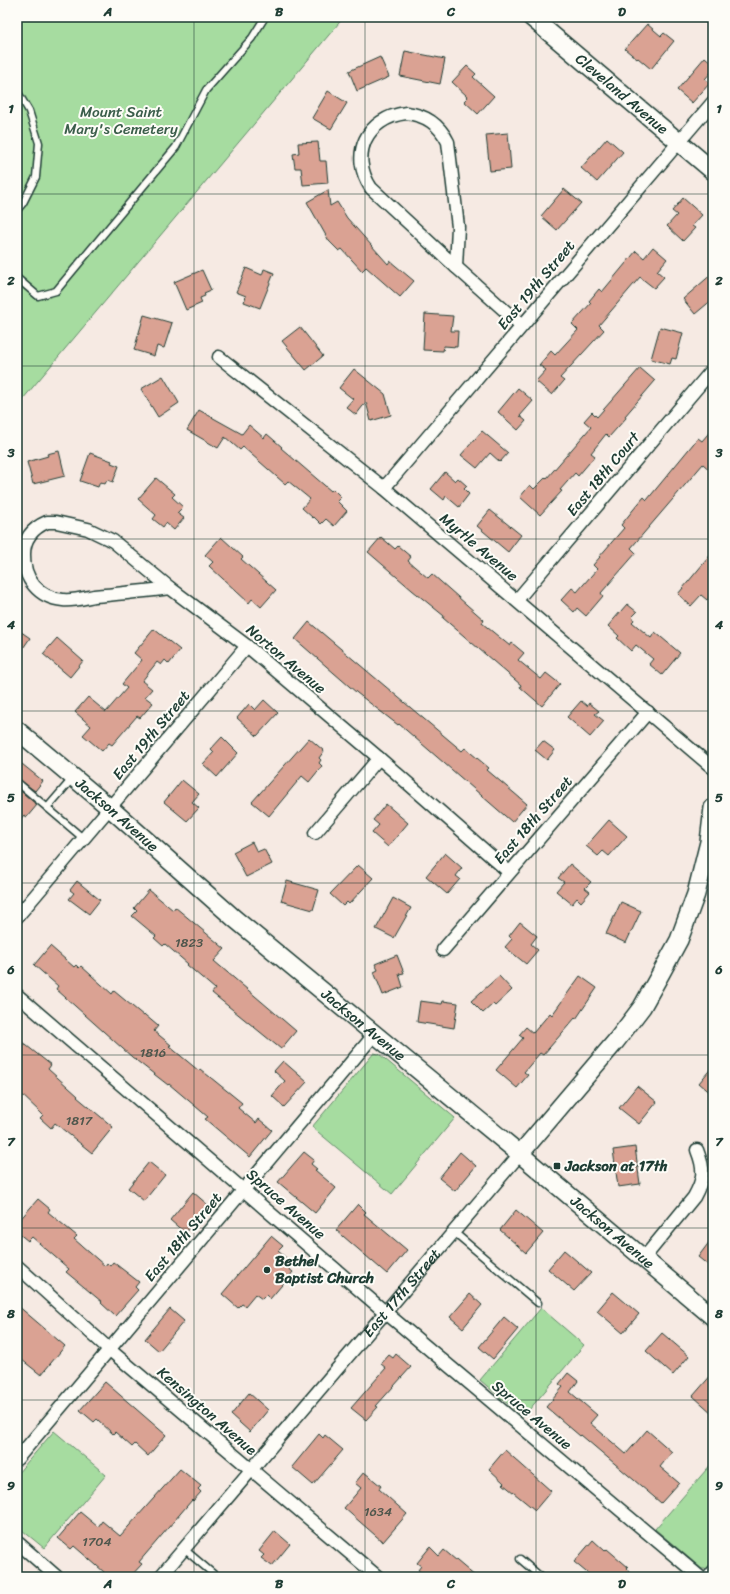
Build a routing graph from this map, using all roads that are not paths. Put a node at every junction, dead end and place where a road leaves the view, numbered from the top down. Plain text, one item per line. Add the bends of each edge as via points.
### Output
1 (264, 17) edge
2 (531, 17) edge
3 (17, 91) edge
4 (713, 102) edge
5 (679, 142) junction
6 (713, 171) edge
7 (17, 210) edge
8 (456, 267) junction
9 (17, 278) edge
10 (522, 326) junction
11 (218, 357) dead end
12 (713, 369) edge
13 (384, 488) junction
14 (170, 588) junction
15 (517, 600) junction
16 (248, 646) junction
17 (648, 712) junction
18 (17, 730) edge
19 (379, 758) junction
20 (713, 768) edge
21 (73, 777) junction
22 (17, 782) edge
23 (47, 808) junction
24 (110, 808) junction
25 (713, 808) edge
26 (315, 833) dead end
27 (84, 839) junction
28 (509, 872) junction
29 (17, 917) edge
30 (443, 950) dead end
31 (17, 994) edge
32 (374, 1035) junction
33 (697, 1150) dead end
34 (520, 1154) junction
35 (244, 1189) junction
36 (454, 1232) junction
37 (644, 1258) junction
38 (17, 1266) edge
39 (538, 1303) dead end
40 (385, 1312) junction
41 (713, 1317) edge
42 (110, 1350) junction
43 (17, 1459) edge
44 (251, 1470) junction
45 (17, 1542) edge
46 (184, 1549) junction
47 (520, 1559) dead end
48 (713, 1572) edge
49 (57, 1577) edge
50 (160, 1577) edge
51 (217, 1577) edge
52 (378, 1577) edge
53 (541, 1577) edge
54 (700, 1577) edge
55 (709, 1577) edge

1 - 9 lane via 252,38 206,90 176,147 56,291 38,296
2 - 5 street, Cleveland Avenue
3 - 7 lane via 29,111 39,143 36,177
4 - 5 street, East 19th Street
5 - 6 street, Cleveland Avenue
5 - 10 street, East 19th Street
8 - 8 street via 458,227 448,142 438,127 424,116 406,113 388,117 373,128 363,144 361,162 366,180
8 - 10 street
10 - 13 street, East 19th Street
11 - 13 street, Myrtle Avenue
12 - 15 street, East 18th Court
13 - 15 street, Myrtle Avenue
14 - 14 street, Norton Avenue via 113,541 88,529 47,522 36,527 24,548 23,562 33,586 43,594 63,600
14 - 16 street, Norton Avenue
15 - 17 street, Myrtle Avenue
16 - 19 street, Norton Avenue
16 - 24 street, East 19th Street
17 - 20 street, Myrtle Avenue
17 - 28 street, East 18th Street
18 - 21 street, Jackson Avenue
19 - 26 street
19 - 28 street, Norton Avenue
21 - 23 lane
21 - 24 street, Jackson Avenue
22 - 23 lane
23 - 27 lane
24 - 27 street, East 19th Street
24 - 32 street, Jackson Avenue via 235,919
25 - 34 street, East 17th Street via 709,842 696,894 679,940 642,1007
27 - 29 street, East 19th Street
28 - 30 street, East 18th Street
31 - 35 street, Spruce Avenue
32 - 34 street, Jackson Avenue
32 - 35 street, East 18th Street
33 - 37 street via 703,1168 700,1186 694,1197
34 - 36 street, East 17th Street
34 - 37 street, Jackson Avenue
35 - 40 street, Spruce Avenue
35 - 42 street, East 18th Street
36 - 39 lane
36 - 40 street, East 17th Street
37 - 41 street, Jackson Avenue
38 - 42 street, Kensington Avenue
40 - 44 street, East 17th Street
40 - 54 street, Spruce Avenue
42 - 43 street, East 18th Street
42 - 44 street, Kensington Avenue
44 - 46 street, East 17th Street
44 - 52 street, Kensington Avenue
45 - 49 street
46 - 50 street, East 17th Street
46 - 51 lane
47 - 53 lane
48 - 55 street

